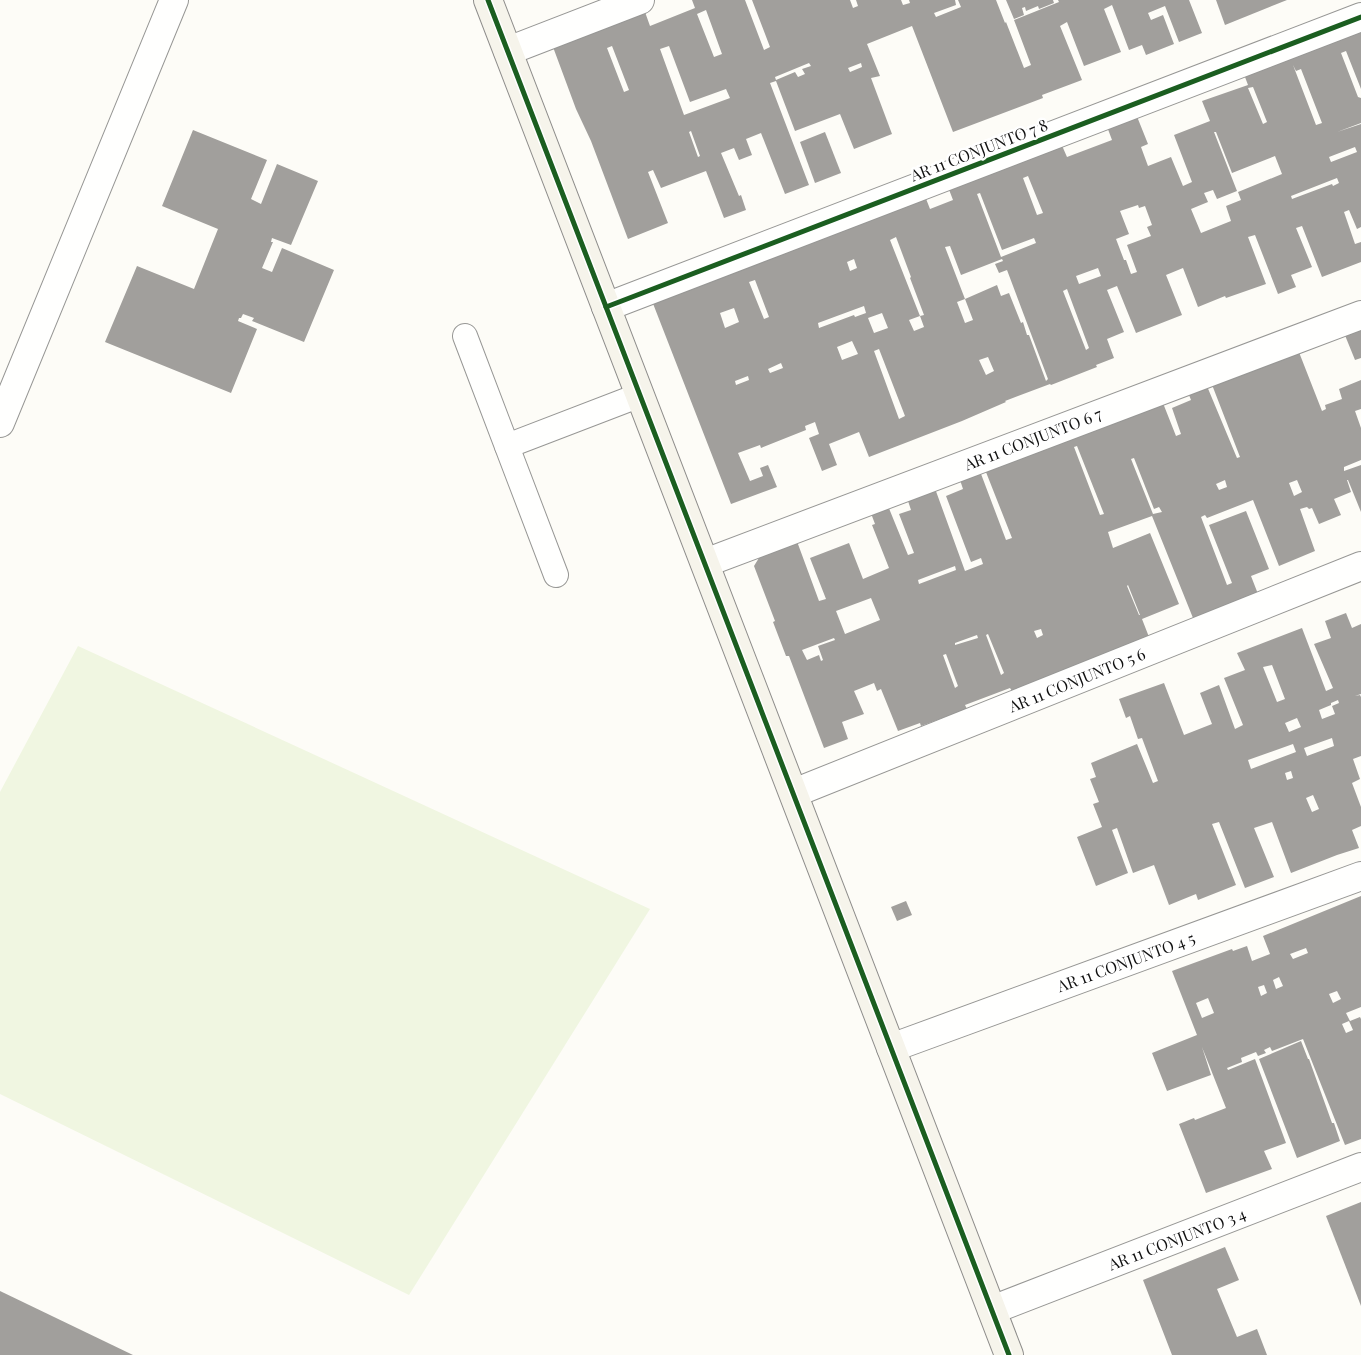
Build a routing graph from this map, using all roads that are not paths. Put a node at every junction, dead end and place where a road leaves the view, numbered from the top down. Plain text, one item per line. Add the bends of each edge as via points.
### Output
1 (174, 0) edge
2 (488, 0) edge
3 (640, 0) edge
4 (1361, 17) edge
5 (508, 51) junction
6 (606, 307) junction
7 (1361, 315) edge
8 (465, 336) dead end
9 (640, 395) junction
10 (0, 423) edge
11 (507, 446) junction
12 (705, 563) junction
13 (1361, 566) edge
14 (556, 575) dead end
15 (794, 793) junction
16 (1361, 876) edge
17 (891, 1048) junction
18 (1361, 1167) edge
19 (992, 1310) junction
20 (1009, 1355) edge

1 - 10 street
2 - 5 street
3 - 5 street
4 - 6 street, AR 11 CONJUNTO 7 8
5 - 6 street
6 - 9 street
7 - 12 street, AR 11 CONJUNTO 6 7
8 - 11 lane
9 - 11 lane
9 - 12 street
11 - 14 lane
12 - 15 street
13 - 15 street, AR 11 CONJUNTO 5 6
15 - 17 street
16 - 17 street, AR 11 CONJUNTO 4 5
17 - 19 street
18 - 19 street, AR 11 CONJUNTO 3 4
19 - 20 street

